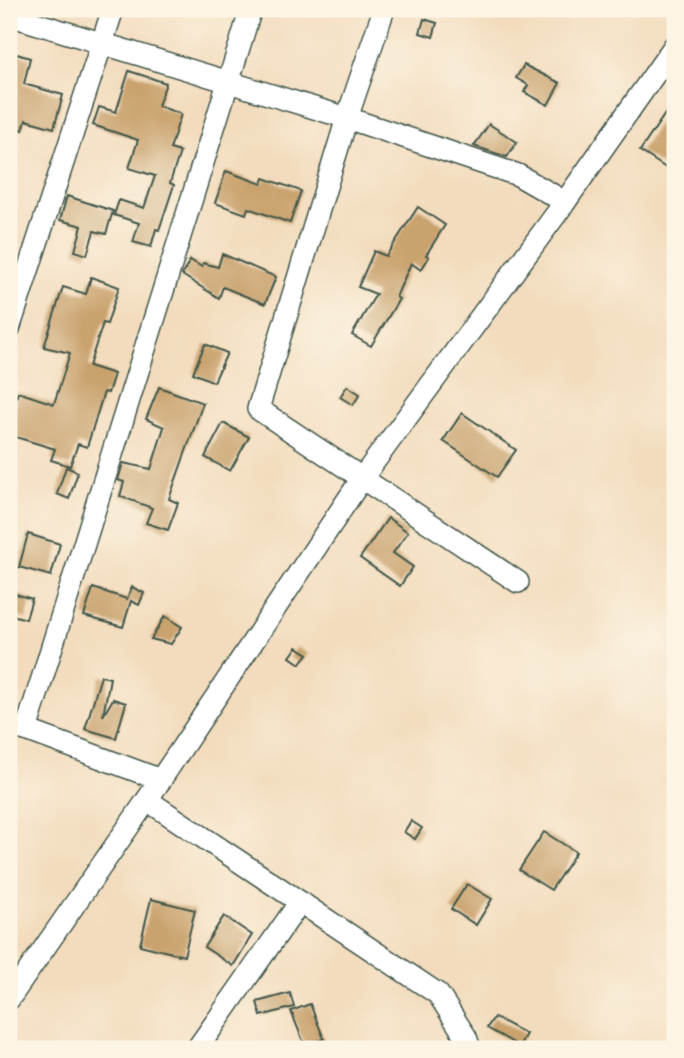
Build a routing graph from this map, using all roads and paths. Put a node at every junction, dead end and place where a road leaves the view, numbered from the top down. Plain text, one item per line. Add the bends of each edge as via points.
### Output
1 (113, 9) edge
2 (251, 9) edge
3 (384, 9) edge
4 (9, 15) edge
5 (102, 42) junction
6 (675, 45) edge
7 (228, 81) junction
8 (346, 118) junction
9 (565, 202) junction
10 (9, 329) edge
11 (363, 477) junction
12 (518, 582) dead end
13 (17, 728) edge
14 (161, 780) junction
15 (147, 800) junction
16 (300, 902) junction
17 (9, 999) edge
18 (197, 1049) edge
19 (470, 1049) edge

1 - 5 street
2 - 7 street
3 - 8 street
4 - 5 street
5 - 7 street
5 - 10 street
6 - 9 street
7 - 8 street
7 - 13 street
8 - 9 street via 518,175
8 - 11 street via 258,409
9 - 11 street
11 - 12 street
11 - 14 street
13 - 14 street
14 - 15 street
15 - 16 street
15 - 17 street
16 - 18 street
16 - 19 street via 438,995

